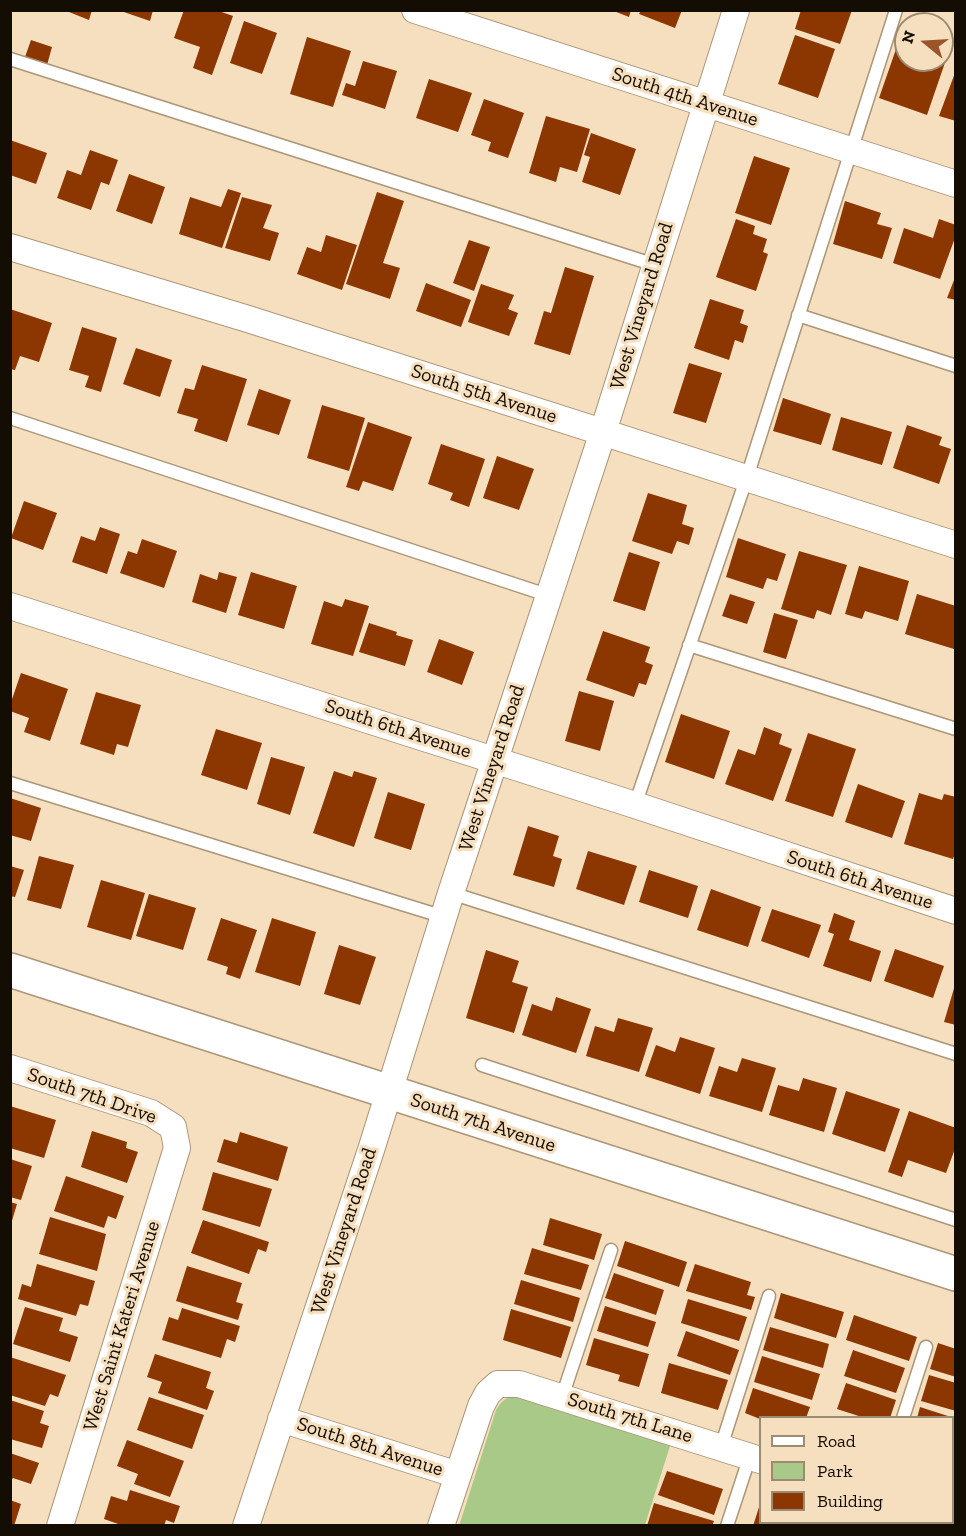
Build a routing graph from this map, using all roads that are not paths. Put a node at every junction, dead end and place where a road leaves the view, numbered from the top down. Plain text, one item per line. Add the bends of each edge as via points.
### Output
1 (415, 10) edge
2 (736, 10) edge
3 (896, 10) edge
4 (10, 59) edge
5 (706, 104) junction
6 (851, 150) junction
7 (956, 184) edge
8 (10, 247) edge
9 (655, 265) junction
10 (798, 315) junction
11 (956, 366) edge
12 (10, 418) edge
13 (603, 432) junction
14 (747, 477) junction
15 (956, 545) edge
16 (550, 596) junction
17 (10, 606) edge
18 (689, 645) junction
19 (956, 729) edge
20 (495, 760) junction
21 (10, 783) edge
22 (635, 805) junction
23 (451, 893) junction
24 (956, 911) edge
25 (444, 917) junction
26 (10, 970) edge
27 (956, 1054) edge
28 (482, 1065) dead end
29 (10, 1068) edge
30 (389, 1093) junction
31 (173, 1127) joint
32 (956, 1220) edge
33 (611, 1250) dead end
34 (956, 1274) edge
35 (769, 1296) dead end
36 (926, 1347) dead end
37 (562, 1397) junction
38 (904, 1416) edge
39 (281, 1419) junction
40 (721, 1447) junction
41 (755, 1458) edge
42 (458, 1475) junction
43 (60, 1526) edge
44 (246, 1526) edge
45 (441, 1526) edge
46 (727, 1526) edge

1 - 5 street, South 4th Avenue
2 - 5 street, West Vineyard Road
3 - 6 lane
4 - 9 lane
5 - 6 street, South 4th Avenue
5 - 9 street, West Vineyard Road
6 - 7 street, South 4th Avenue
6 - 10 lane
8 - 13 street, South 5th Avenue
9 - 13 street, West Vineyard Road
10 - 11 lane
10 - 14 lane
12 - 16 lane
13 - 14 street, South 5th Avenue
13 - 16 street, West Vineyard Road
14 - 15 street, South 5th Avenue
14 - 18 lane
16 - 20 street, West Vineyard Road
17 - 20 street, South 6th Avenue
18 - 19 lane
18 - 22 lane
20 - 22 street, South 6th Avenue
20 - 23 street, West Vineyard Road
21 - 25 lane
22 - 24 street, South 6th Avenue
23 - 25 street, West Vineyard Road
23 - 27 lane
25 - 30 street, West Vineyard Road
26 - 30 main road, South 7th Avenue
28 - 32 lane
29 - 31 street, South 7th Drive via 151,1113
30 - 34 main road, South 7th Avenue
30 - 39 street, West Vineyard Road
31 - 43 street, West Saint Kateri Avenue via 177,1148
33 - 37 lane
35 - 40 lane
36 - 38 lane
37 - 40 street, South 7th Lane
37 - 42 street, South 7th Lane via 519,1384 498,1384 481,1406
39 - 42 street, South 8th Avenue
39 - 44 street, West Vineyard Road
40 - 41 street, South 7th Lane
41 - 46 lane
42 - 45 street

